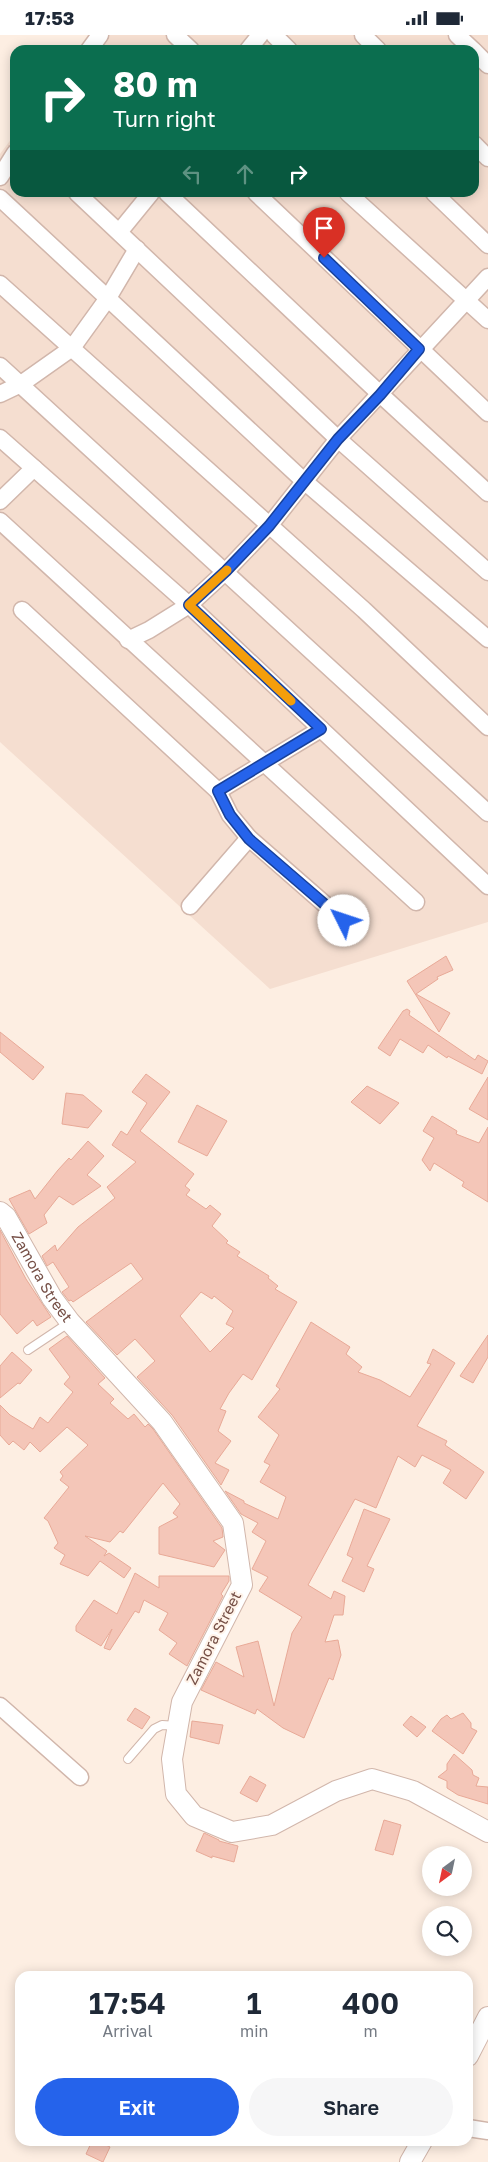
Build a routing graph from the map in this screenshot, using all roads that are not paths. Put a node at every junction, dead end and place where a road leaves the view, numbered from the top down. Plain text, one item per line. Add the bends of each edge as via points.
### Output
1 (175, 35) edge
2 (260, 35) edge
3 (274, 35) edge
4 (363, 35) edge
5 (458, 35) edge
6 (186, 45) edge
7 (252, 45) edge
8 (284, 45) edge
9 (373, 45) edge
10 (469, 45) edge
11 (479, 149) edge
12 (488, 158) edge
13 (10, 161) edge
14 (0, 177) edge
15 (82, 197) edge
16 (148, 197) edge
17 (171, 197) edge
18 (260, 197) edge
19 (352, 197) edge
20 (438, 197) edge
21 (0, 198) edge
22 (120, 231) junction
23 (488, 245) edge
24 (137, 249) junction
25 (488, 277) edge
26 (0, 284) edge
27 (108, 298) junction
28 (466, 300) junction
29 (488, 320) edge
30 (72, 349) junction
31 (419, 349) junction
32 (0, 366) edge
33 (20, 384) junction
34 (0, 395) edge
35 (380, 395) junction
36 (488, 413) edge
37 (0, 438) edge
38 (338, 439) junction
39 (34, 468) junction
40 (304, 481) junction
41 (488, 493) edge
42 (0, 501) edge
43 (0, 521) edge
44 (269, 526) junction
45 (226, 571) junction
46 (488, 572) edge
47 (189, 605) junction
48 (22, 610) dead end
49 (488, 639) edge
50 (128, 640) junction
51 (488, 727) edge
52 (321, 729) junction
53 (264, 763) junction
54 (218, 791) junction
55 (488, 813) edge
56 (249, 839) junction
57 (488, 886) edge
58 (416, 902) dead end
59 (190, 907) dead end
60 (344, 921) dead end
61 (0, 1212) edge
62 (70, 1322) junction
63 (28, 1349) dead end
64 (0, 1706) edge
65 (178, 1726) junction
66 (128, 1759) dead end
67 (80, 1777) dead end
68 (488, 1832) edge
69 (488, 2017) edge
70 (473, 2046) edge
71 (473, 2129) edge
72 (488, 2131) edge
73 (419, 2146) edge
74 (410, 2162) edge

1 - 6 street
2 - 7 street
3 - 8 street
4 - 9 street
5 - 10 street
11 - 12 street
13 - 14 street
15 - 22 street
16 - 22 street
17 - 35 street
18 - 31 street
19 - 28 street
20 - 23 street
21 - 27 street
22 - 24 street
24 - 27 street
24 - 38 street
25 - 28 street
26 - 30 street
27 - 30 street
27 - 40 street
28 - 29 street
28 - 31 street
30 - 33 street
30 - 44 street
31 - 35 street
31 - 36 street
32 - 33 street
33 - 34 street
33 - 45 street
35 - 38 street
35 - 41 street
37 - 39 street
38 - 40 street
38 - 46 street
39 - 42 street
39 - 47 street
40 - 44 street
40 - 49 street
43 - 50 street
44 - 45 street
44 - 51 street
45 - 47 street
45 - 55 street
47 - 50 street
47 - 52 street
48 - 54 street
50 - 53 street
52 - 53 street
52 - 57 street
53 - 54 street
53 - 58 street
54 - 56 street via 230,815
56 - 59 street
56 - 60 street
61 - 62 street, Zamora Street
62 - 63 lane
62 - 65 street, Zamora Street via 162,1421 233,1523 242,1585 182,1702
64 - 67 street
65 - 66 lane via 162,1725 154,1729
65 - 68 street, Zamora Street via 172,1759 176,1794 194,1816 232,1832 272,1825 336,1791 372,1779 413,1791
69 - 70 street
71 - 72 street
73 - 74 street

